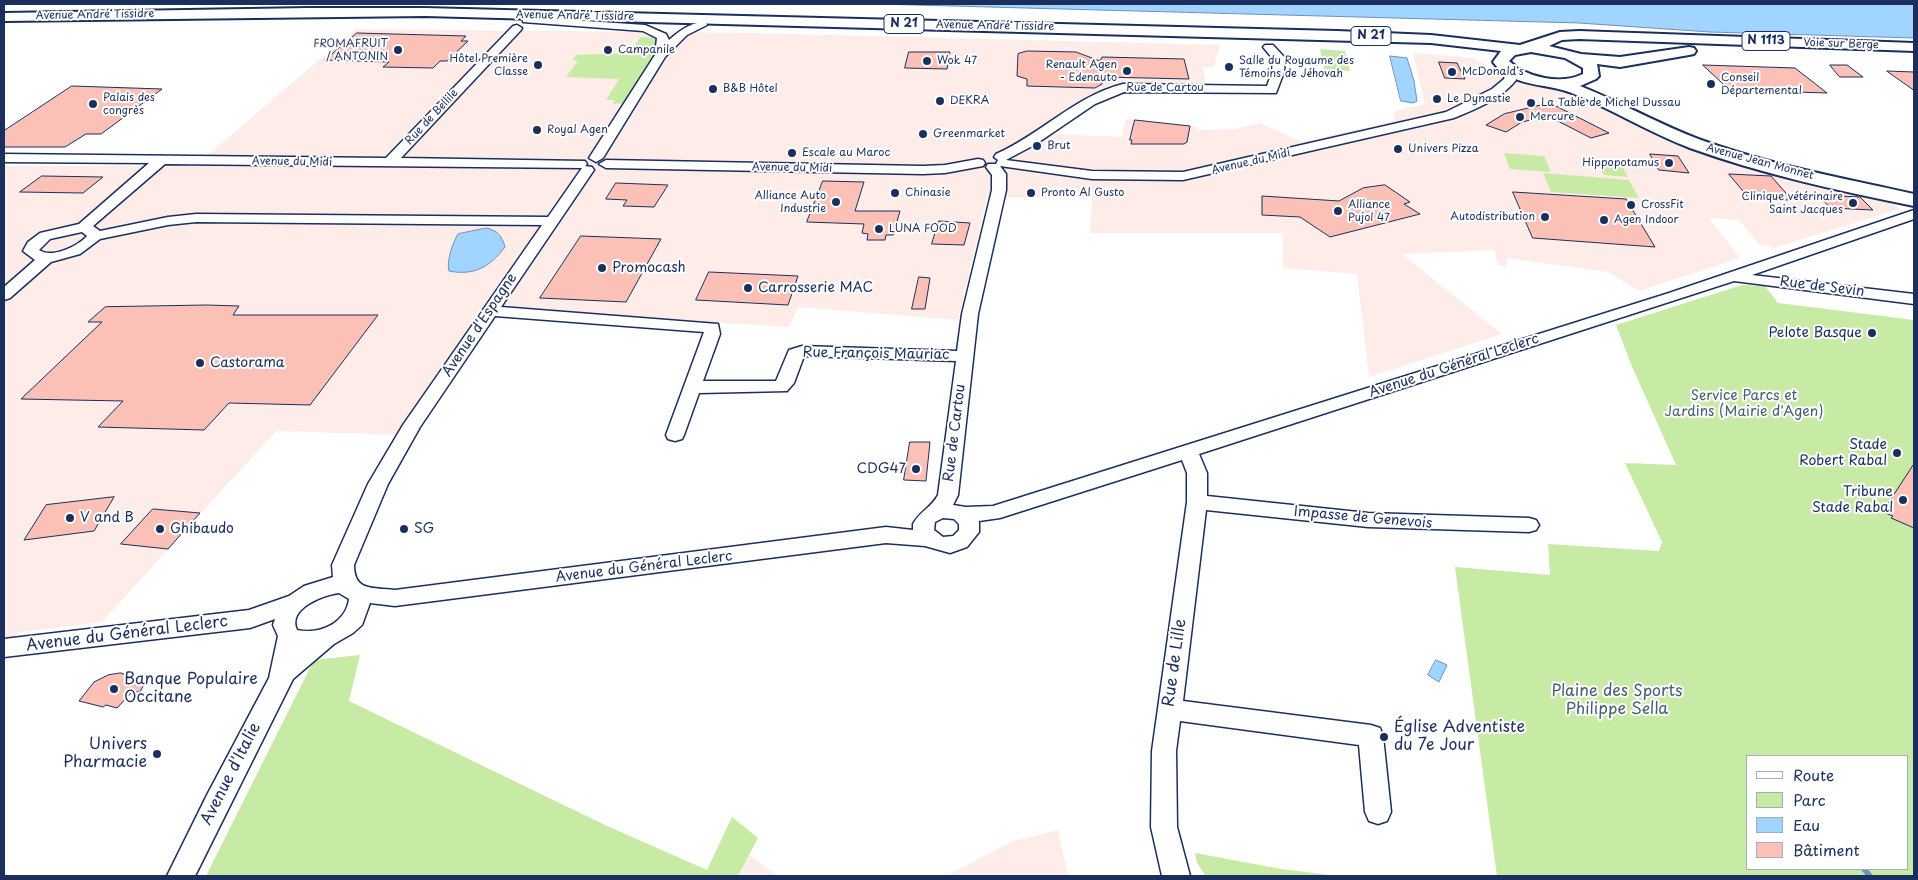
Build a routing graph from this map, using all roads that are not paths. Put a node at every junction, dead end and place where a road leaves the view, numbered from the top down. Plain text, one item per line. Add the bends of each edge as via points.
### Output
1 (4, 18) edge
2 (522, 24) junction
3 (702, 25) junction
4 (1116, 30) junction
5 (1224, 33) junction
6 (1619, 36) junction
7 (1269, 47) dead end
8 (1914, 47) edge
9 (1524, 49) junction
10 (661, 55) junction
11 (1575, 57) junction
12 (1836, 59) dead end
13 (1914, 60) edge
14 (1506, 67) junction
15 (1589, 78) junction
16 (1551, 82) junction
17 (1493, 95) junction
18 (4, 158) edge
19 (161, 160) junction
20 (994, 162) junction
21 (390, 163) junction
22 (592, 164) junction
23 (1914, 193) edge
24 (1914, 200) edge
25 (1914, 214) edge
26 (551, 221) junction
27 (89, 232) junction
28 (47, 257) junction
29 (1729, 277) junction
30 (4, 294) edge
31 (1914, 299) edge
32 (490, 311) junction
33 (964, 356) junction
34 (692, 387) junction
35 (675, 435) dead end
36 (1188, 452) junction
37 (1197, 502) junction
38 (938, 508) junction
39 (964, 519) junction
40 (1529, 525) dead end
41 (894, 535) junction
42 (352, 539) junction
43 (929, 540) junction
44 (353, 590) junction
45 (302, 598) junction
46 (395, 598) junction
47 (250, 619) junction
48 (351, 622) junction
49 (286, 630) junction
50 (326, 637) junction
51 (4, 648) edge
52 (283, 673) junction
53 (1169, 709) junction
54 (1378, 812) dead end
55 (181, 876) edge
56 (1176, 876) edge

1 - 2 main road, Avenue André Tissidre / N 21 via 219,15
1 - 4 main road, Avenue André Tissidre / N 21 via 391,12
2 - 3 main road, Avenue André Tissidre / N 21
2 - 10 street via 637,27 655,31 664,41
2 - 21 street, Rue de Bellile
3 - 4 main road, Avenue André Tissidre / N 21
3 - 10 street, Avenue d'Espagne via 683,34
4 - 5 main road, Avenue André Tissidre
5 - 9 main road, Avenue André Tissidre / N 21 via 1421,38
5 - 14 main road, Avenue André Tissidre / N 21 via 1436,47 1475,52
6 - 8 main road, Voie sur Berge / N 1113
6 - 9 main road, N 1113 via 1568,35
6 - 11 main road, N 1113 via 1563,40 1560,48
7 - 20 street, Rue de Cartou via 1278,58 1278,72 1272,90 1123,88 1104,94 1022,148
9 - 11 main road, Avenue André Tissidre
9 - 14 main road via 1504,55
10 - 22 street, Avenue d'Espagne
11 - 13 main road via 1620,62 1667,53 1717,50
11 - 15 main road, Avenue Jean Monnet via 1591,67
12 - 15 main road via 1710,55 1666,59
14 - 16 main road, Avenue Jean Monnet
14 - 17 street, Avenue du Midi via 1510,80
15 - 16 main road via 1575,83
15 - 23 main road, Avenue Jean Monnet via 1595,89 1710,143 1760,158
16 - 17 street, Avenue du Midi via 1521,84
16 - 24 main road, Avenue Jean Monnet via 1590,94 1683,139 1724,154
17 - 20 street, Avenue du Midi via 1479,104 1445,116 1183,176 1107,177
18 - 19 street, Avenue du Midi
19 - 21 street, Avenue du Midi
19 - 27 street
20 - 22 street, Avenue du Midi via 927,170
20 - 33 street, Rue de Cartou via 999,174 999,190 970,314
21 - 22 street, Avenue du Midi
22 - 26 street, Avenue d'Espagne
25 - 29 street, Avenue du Général Leclerc
26 - 27 street via 196,218
26 - 32 street, Avenue d'Espagne
27 - 28 street via 87,246
27 - 28 street via 58,232 36,243 31,252
28 - 30 street
29 - 31 street, Rue de Sevin
29 - 36 street, Avenue du Général Leclerc
32 - 34 street via 712,328
32 - 42 street, Avenue d'Espagne via 412,424
33 - 34 street, Rue François Mauriac via 802,351 795,354 785,383 780,387
33 - 38 street, Rue de Cartou
34 - 35 street
36 - 37 street, Rue de Lille via 1197,473
36 - 39 street, Avenue du Général Leclerc via 993,513
37 - 40 street, Impasse de Genevois via 1368,520
37 - 53 street, Rue de Lille
38 - 39 street
38 - 41 street, Avenue du Général Leclerc
38 - 43 street via 923,531
39 - 43 street via 967,536 956,544 941,545
41 - 43 street, Avenue du Général Leclerc
41 - 46 street, Avenue du Général Leclerc
42 - 44 street via 343,565 343,576
42 - 45 street via 336,566
44 - 45 street via 329,586
44 - 46 street, Avenue du Général Leclerc
44 - 48 street via 360,597 359,609
45 - 47 street, Avenue du Général Leclerc
45 - 49 street via 287,613
46 - 48 street, Avenue du Général Leclerc
47 - 49 street, Avenue du Général Leclerc
47 - 51 street, Avenue du Général Leclerc
48 - 50 street
49 - 50 street via 309,641
49 - 52 street, Avenue d'Italie
50 - 52 street, Avenue d'Italie
52 - 55 street, Avenue d'Italie
53 - 54 street via 1370,736
53 - 56 street, Rue de Lille via 1164,752 1164,827

